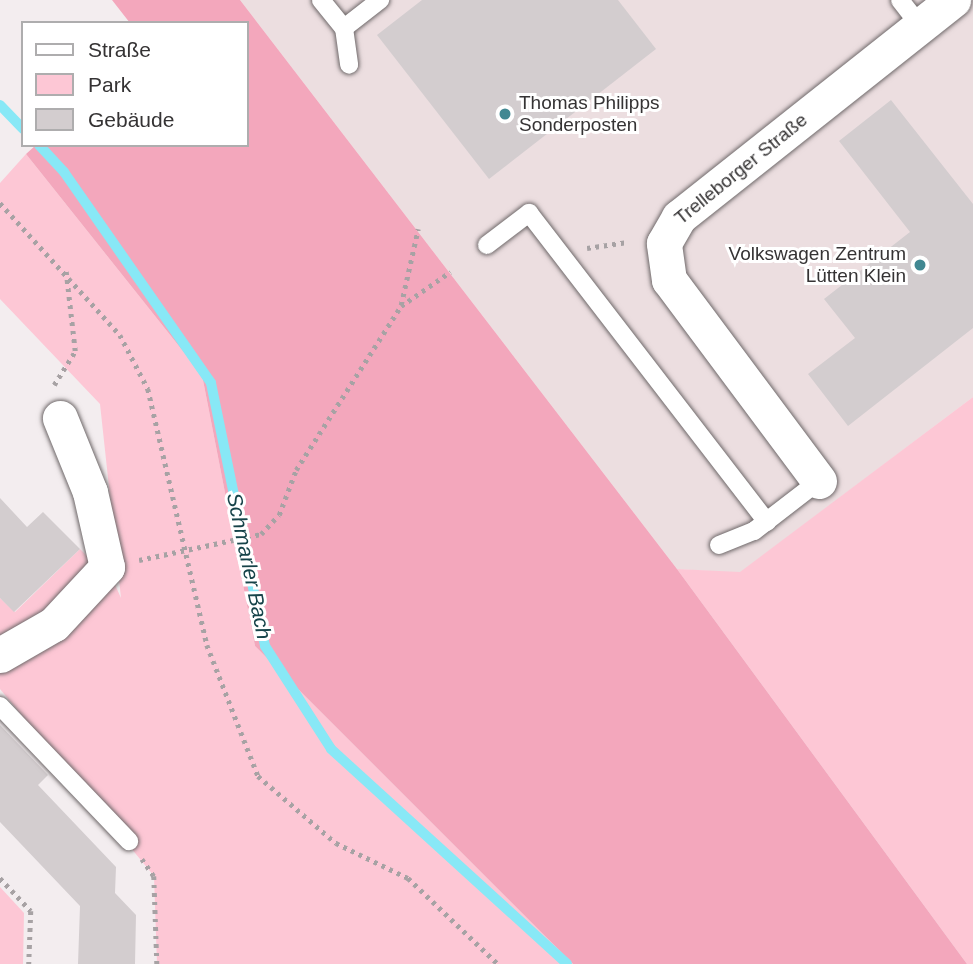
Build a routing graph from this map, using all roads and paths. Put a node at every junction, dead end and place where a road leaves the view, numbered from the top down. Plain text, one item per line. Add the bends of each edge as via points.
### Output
1 (321, 0) edge
2 (380, 0) edge
3 (924, 24) edge
4 (344, 28) junction
5 (349, 65) dead end
6 (0, 203) edge
7 (418, 229) dead end
8 (628, 242) dead end
9 (487, 245) dead end
10 (559, 252) junction
11 (65, 271) junction
12 (450, 272) dead end
13 (401, 306) junction
14 (55, 404) joint
15 (819, 481) joint
16 (766, 522) junction
17 (719, 545) dead end
18 (188, 551) junction
19 (107, 566) junction
20 (0, 655) edge
21 (0, 706) edge
22 (129, 841) joint
23 (0, 878) edge
24 (29, 964) edge
25 (157, 964) edge
26 (498, 964) edge

1 - 4 lane
2 - 4 lane
3 - 15 street, Trelleborger Straße via 679,217 664,243 668,280
4 - 5 lane
6 - 11 path
7 - 13 path
8 - 10 path
9 - 10 lane via 529,213
10 - 16 lane
11 - 14 path via 75,351
11 - 18 path via 120,335 148,389
12 - 13 path
13 - 18 path via 296,470 279,514 261,534
14 - 19 street via 90,492
15 - 16 lane
16 - 17 lane
18 - 19 path
18 - 26 path via 207,645 258,776 336,843 408,878
19 - 20 street via 54,624
21 - 22 lane
22 - 25 path via 154,876
23 - 24 path via 31,911

